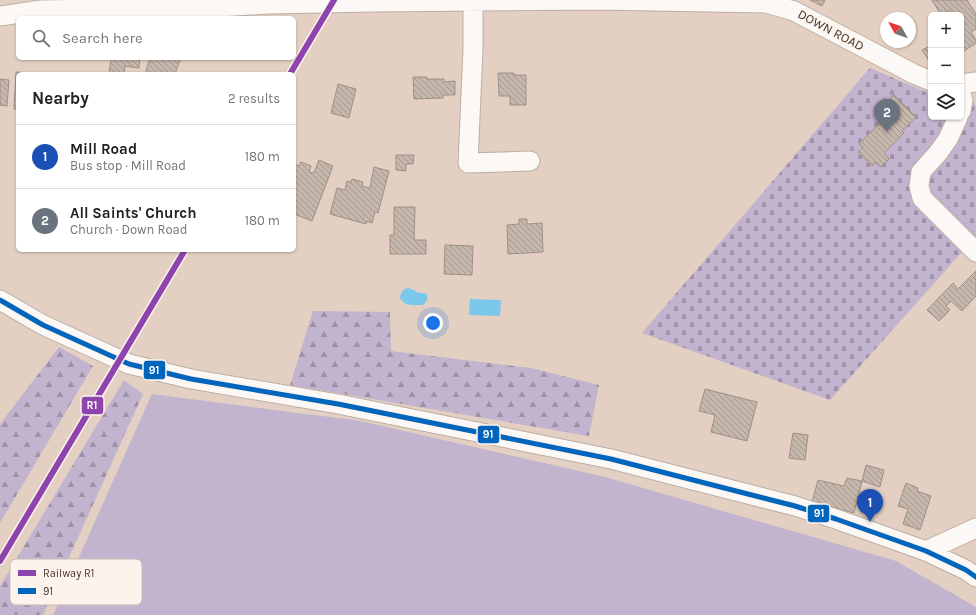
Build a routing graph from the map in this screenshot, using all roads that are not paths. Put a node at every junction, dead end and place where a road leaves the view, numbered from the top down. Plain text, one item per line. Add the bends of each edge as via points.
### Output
1 (597, 0) edge
2 (454, 1) edge
3 (473, 1) junction
4 (220, 4) edge
5 (79, 5) edge
6 (0, 16) edge
7 (928, 80) edge
8 (976, 82) edge
9 (964, 84) edge
10 (957, 120) edge
11 (530, 161) dead end
12 (976, 252) edge
13 (0, 300) edge
14 (976, 528) edge
15 (926, 551) junction
16 (976, 577) edge

1 - 3 street, DOWN ROAD
1 - 7 street, DOWN ROAD via 766,3 794,11
2 - 3 street, DOWN ROAD
2 - 4 street, DOWN ROAD
3 - 11 street via 468,163
4 - 5 street, DOWN ROAD
5 - 6 street, DOWN ROAD
8 - 9 street
10 - 12 street via 948,139 921,172 919,186 922,198
13 - 15 street via 43,325 128,364 191,379 338,404 611,459 795,506
14 - 15 street
15 - 16 street

